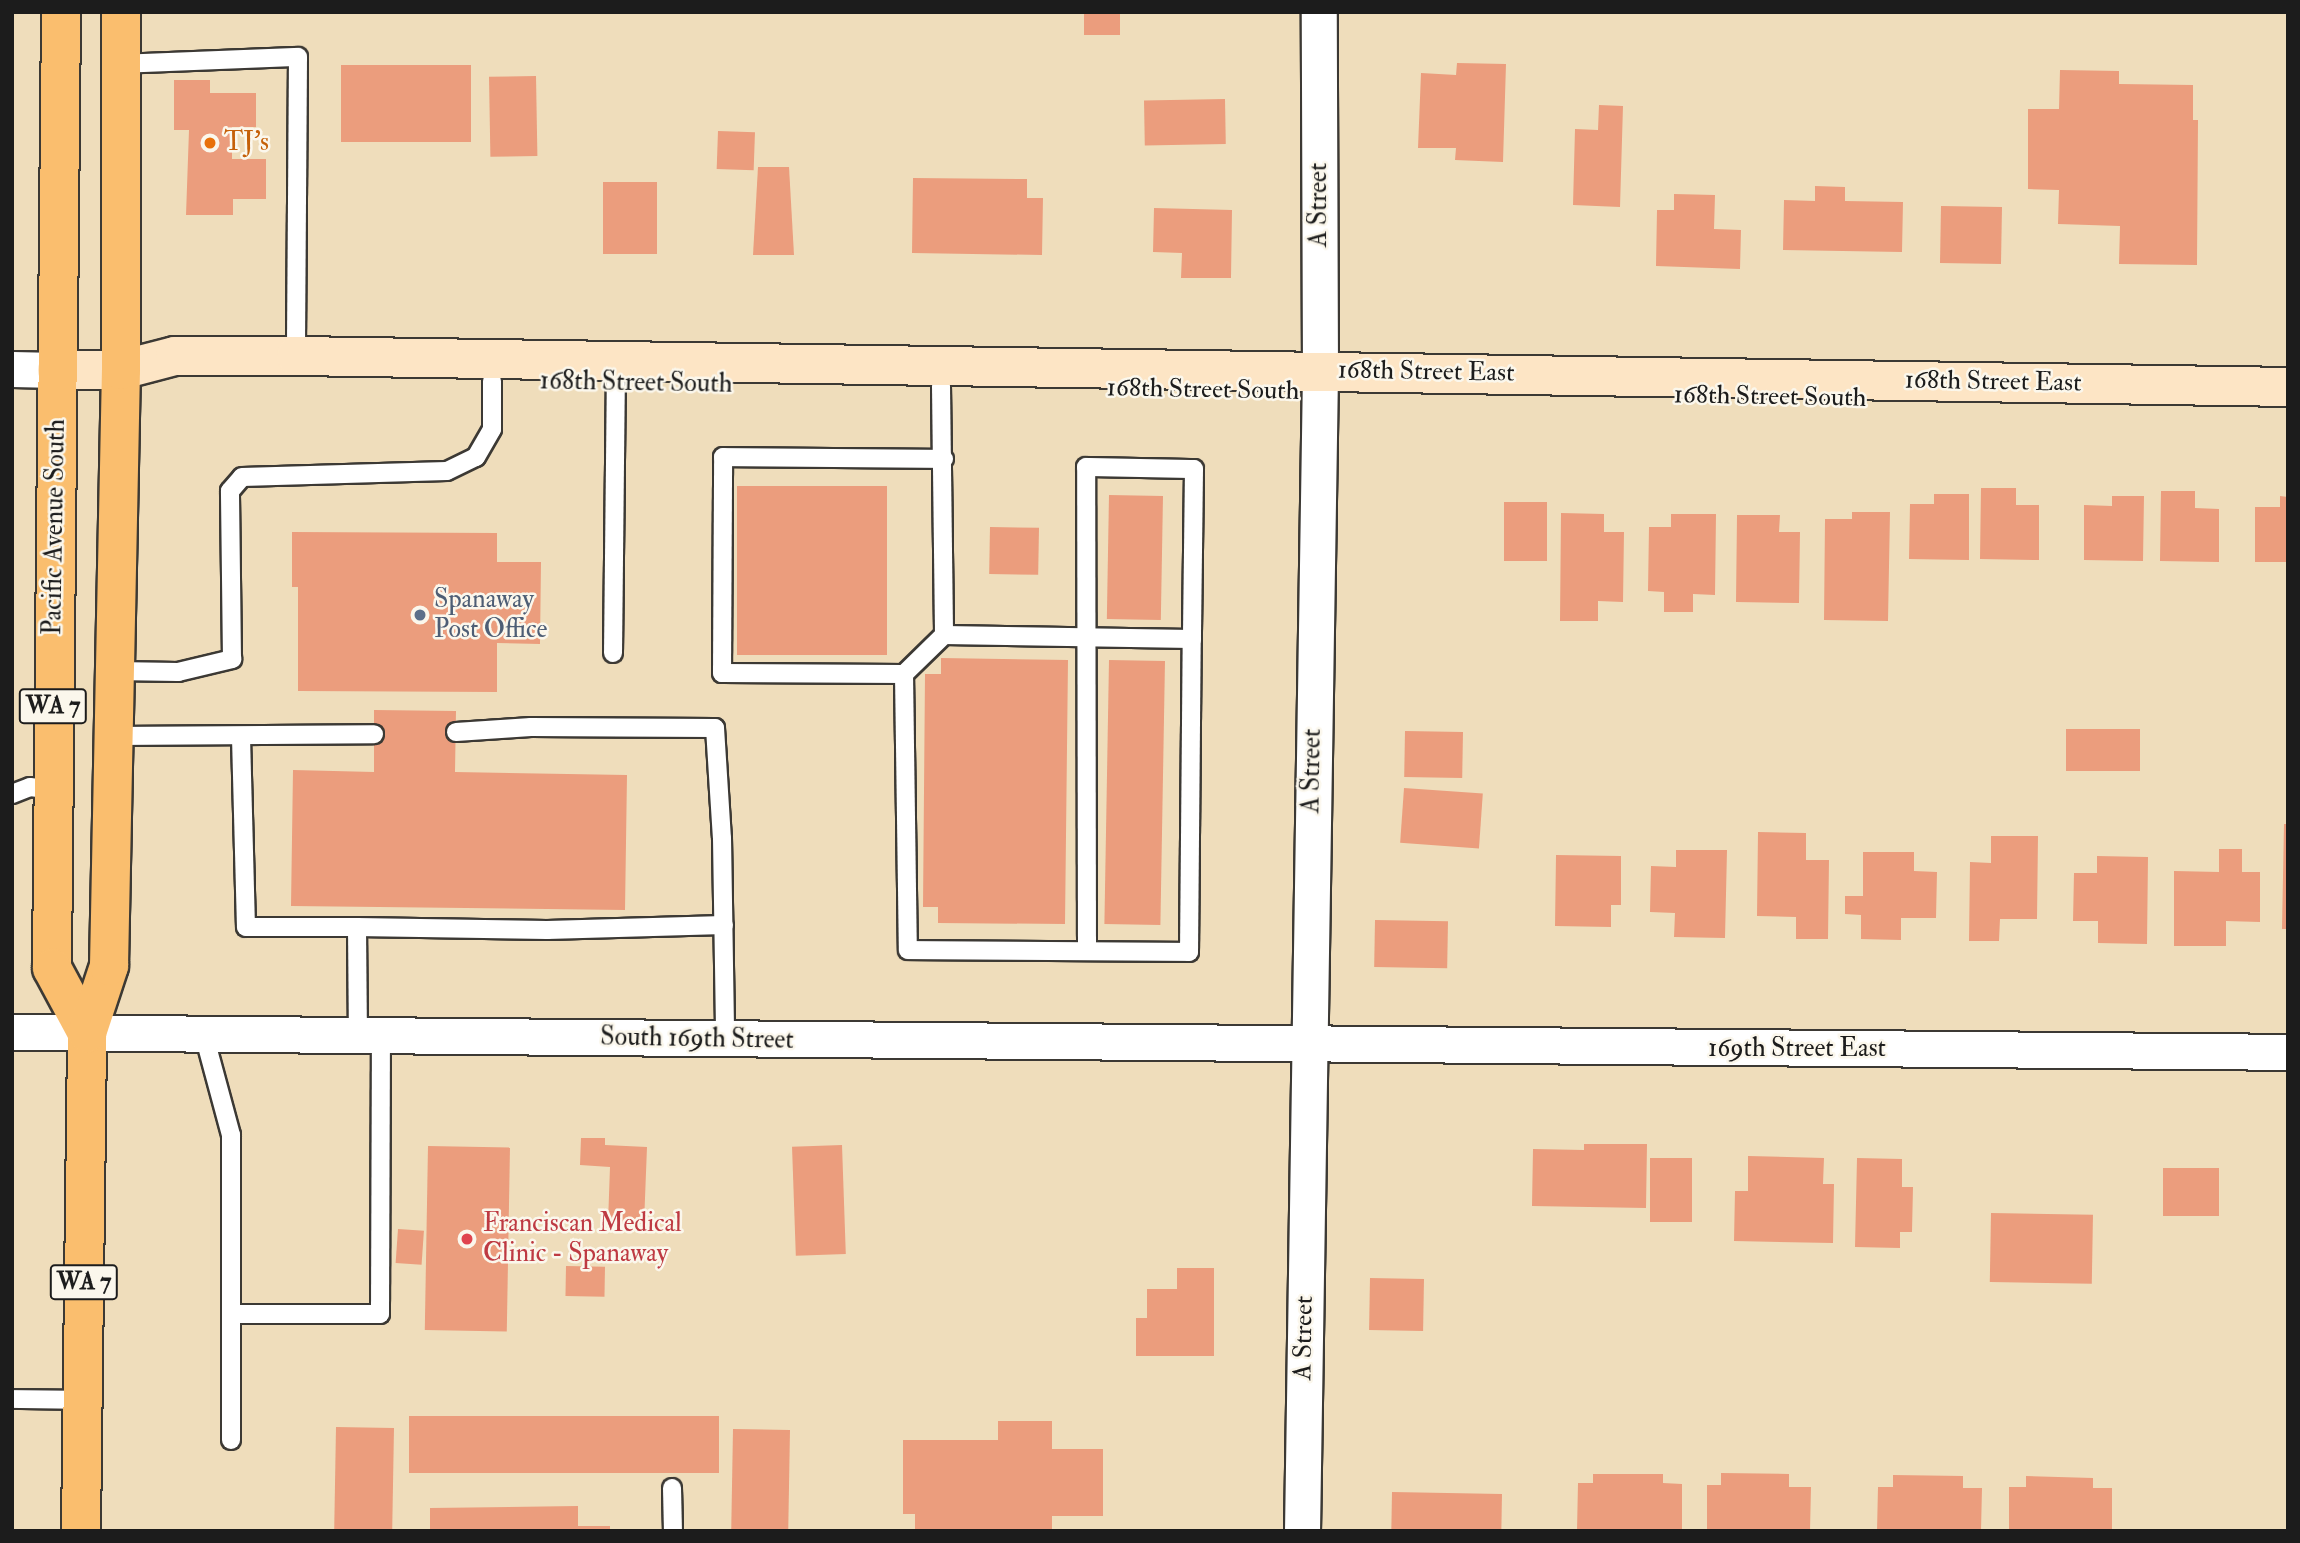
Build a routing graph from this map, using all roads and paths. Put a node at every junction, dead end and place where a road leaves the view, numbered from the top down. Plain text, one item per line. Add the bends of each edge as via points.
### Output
1 (61, 12) edge
2 (121, 12) edge
3 (1319, 12) edge
4 (121, 64) junction
5 (296, 356) junction
6 (12, 369) edge
7 (57, 370) junction
8 (121, 370) junction
9 (492, 381) junction
10 (1319, 381) junction
11 (616, 383) junction
12 (941, 386) junction
13 (2288, 387) edge
14 (2288, 408) edge
15 (944, 459) junction
16 (944, 635) junction
17 (1088, 637) junction
18 (1192, 639) junction
19 (614, 653) dead end
20 (115, 671) junction
21 (904, 674) junction
22 (456, 732) dead end
23 (374, 734) dead end
24 (114, 736) junction
25 (241, 737) junction
26 (53, 790) junction
27 (12, 794) edge
28 (724, 925) junction
29 (357, 927) junction
30 (1087, 951) junction
31 (12, 1032) edge
32 (87, 1033) junction
33 (204, 1035) junction
34 (370, 1036) junction
35 (725, 1039) junction
36 (1307, 1045) junction
37 (2288, 1052) edge
38 (231, 1314) junction
39 (12, 1399) edge
40 (82, 1399) junction
41 (231, 1440) dead end
42 (672, 1489) dead end
43 (81, 1531) edge
44 (673, 1531) edge
45 (1302, 1531) edge

1 - 7 main road, Pacific Avenue South / WA 7
2 - 4 main road, Pacific Avenue South / WA 7
3 - 10 street, A Street
4 - 5 lane via 298,57
4 - 8 main road, Pacific Avenue South / WA 7
5 - 8 street, 168th Street South via 175,356
5 - 10 street, 168th Street South
6 - 7 street, 168th Street South
7 - 8 street, 168th Street South
7 - 26 main road, Pacific Avenue South / WA 7
8 - 9 street, 168th Street South via 171,383
8 - 20 main road, Pacific Avenue South / WA 7
9 - 11 street, 168th Street South
9 - 20 lane via 492,429 476,457 447,471 242,477 230,491 232,659 178,673
10 - 12 street, 168th Street South
10 - 13 street, 168th Street East
10 - 14 street, 168th Street South
10 - 36 street, A Street
11 - 12 street, 168th Street South
11 - 19 lane
12 - 15 lane
15 - 16 lane
15 - 21 lane via 723,457 722,673
16 - 17 lane
16 - 21 lane
17 - 18 lane
17 - 18 lane via 1086,467 1154,468 1194,469
17 - 30 lane
18 - 30 lane via 1189,951
20 - 24 main road, Pacific Avenue South / WA 7
21 - 30 lane via 908,950
22 - 28 lane via 531,727 715,728
23 - 25 lane
24 - 25 lane
24 - 32 main road, Pacific Avenue South / WA 7 via 109,966
25 - 29 lane via 246,927
26 - 27 lane via 30,787
26 - 32 main road, Pacific Avenue South / WA 7 via 52,968
28 - 29 lane via 547,930
28 - 35 lane
29 - 34 lane
31 - 32 street, South 169th Street
32 - 33 street, South 169th Street
32 - 40 main road, Pacific Avenue South / WA 7
33 - 34 street, South 169th Street
33 - 38 lane via 231,1135
34 - 35 street, South 169th Street
34 - 38 lane via 380,1314
35 - 36 street, South 169th Street
36 - 37 street, 169th Street East
36 - 45 street, A Street
38 - 41 lane
39 - 40 lane
40 - 43 main road, Pacific Avenue South / WA 7
42 - 44 lane

